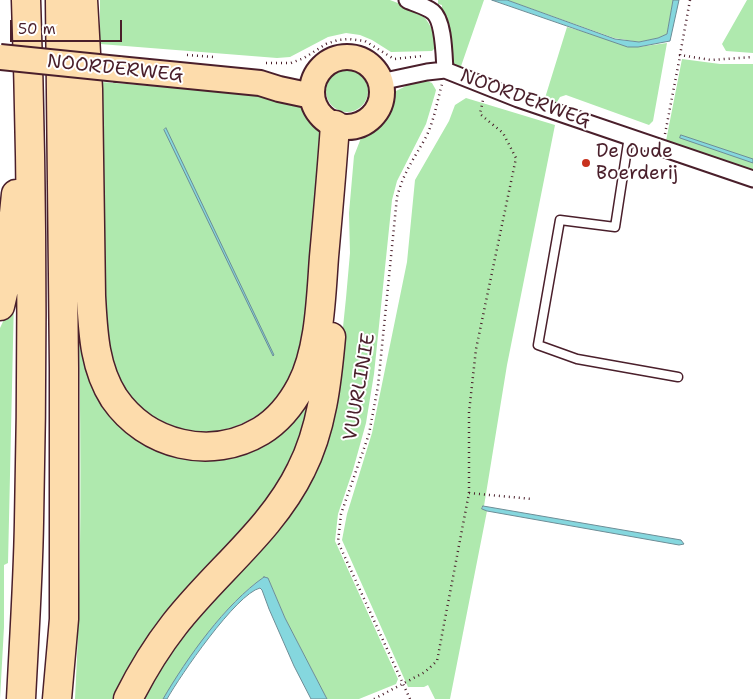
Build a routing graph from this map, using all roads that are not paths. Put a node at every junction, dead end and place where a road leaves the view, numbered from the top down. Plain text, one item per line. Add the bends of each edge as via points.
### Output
1 (26, 0) edge
2 (60, 0) edge
3 (83, 0) edge
4 (407, 0) edge
5 (0, 57) edge
6 (445, 70) junction
7 (380, 82) junction
8 (29, 84) junction
9 (313, 87) junction
10 (343, 125) junction
11 (629, 136) junction
12 (753, 178) edge
13 (0, 306) edge
14 (678, 377) dead end
15 (21, 699) edge
16 (57, 699) edge
17 (128, 699) edge

1 - 8 highway
2 - 16 highway via 64,619
3 - 10 highway via 88,89 92,326 97,359 121,407 142,428 171,442 216,446 246,438 278,418 301,385 313,360
4 - 6 street via 433,12 438,18
5 - 9 main road, NOORDERWEG, bridge via 118,69 259,72
6 - 7 street, NOORDERWEG
6 - 11 street, NOORDERWEG via 518,99
7 - 9 main road via 366,62 343,57 322,67
7 - 10 main road via 382,94 372,115
8 - 13 highway via 8,272
8 - 15 highway via 32,369
9 - 10 main road via 316,108 324,118
10 - 17 highway via 327,374 314,437 302,469 287,495 173,625 141,672
11 - 12 street, NOORDERWEG
11 - 14 lane via 616,227 560,220 538,346 577,359

